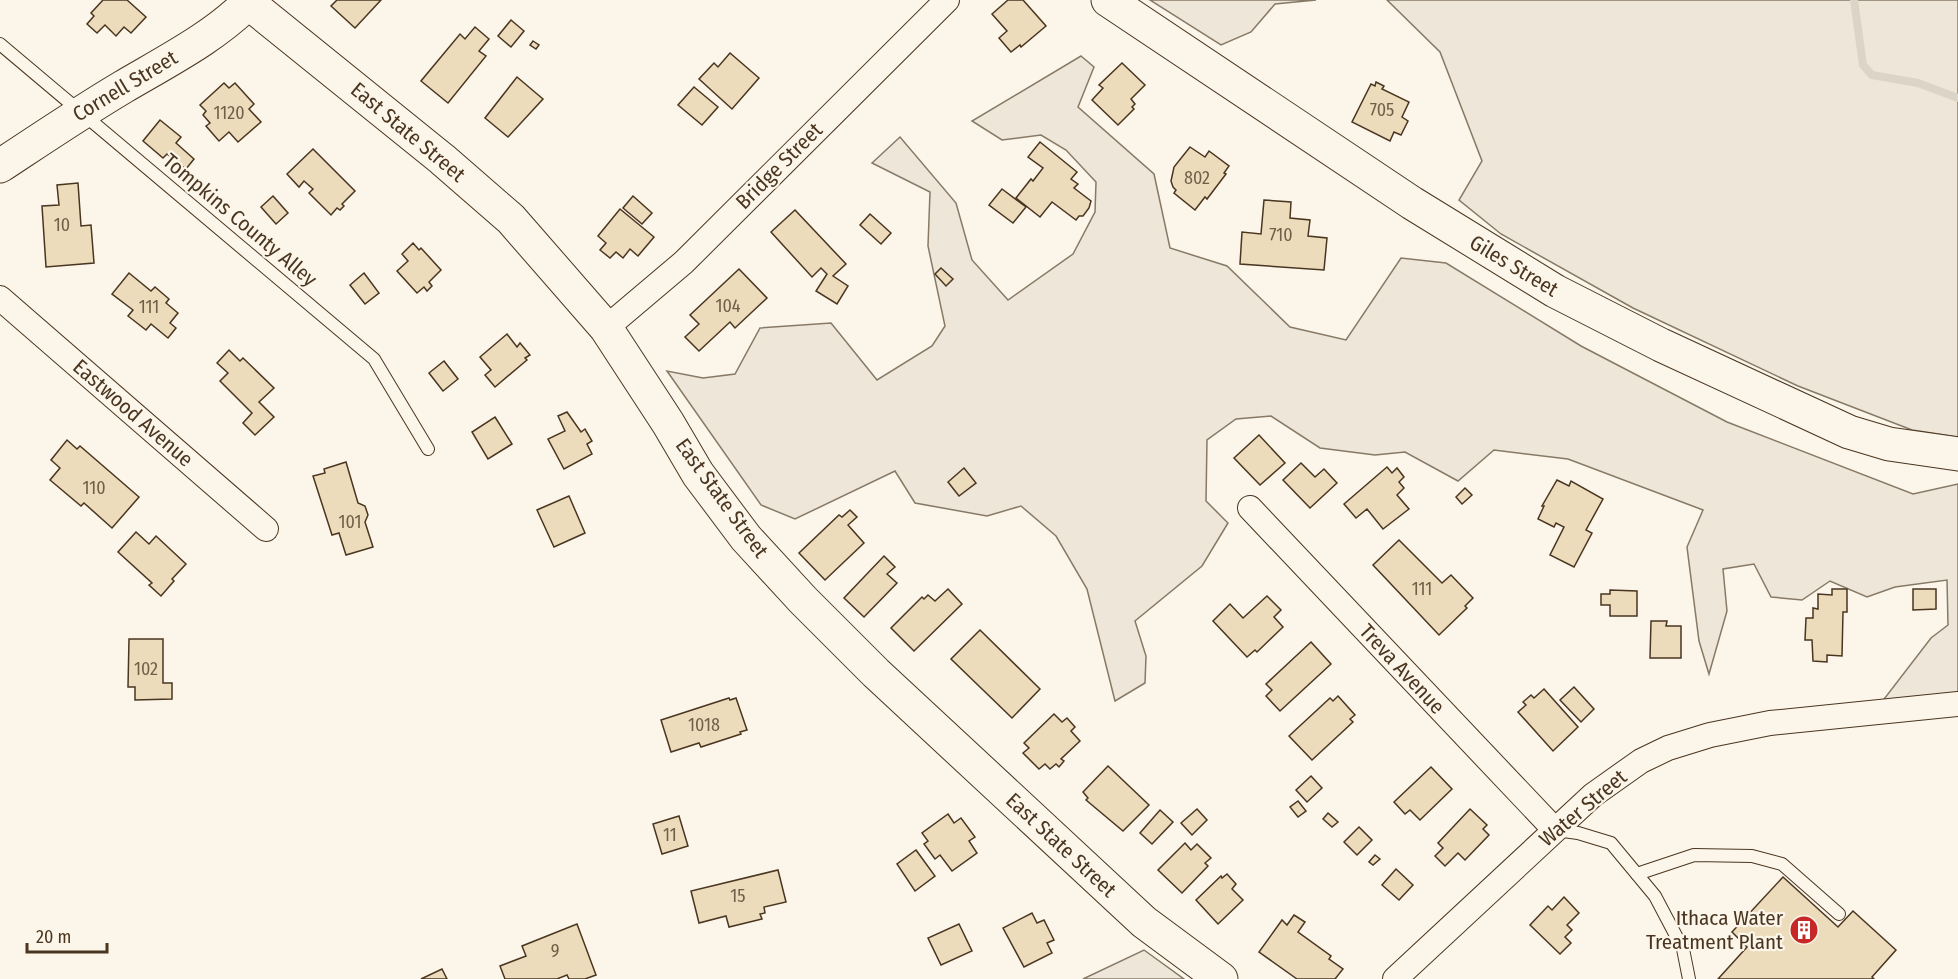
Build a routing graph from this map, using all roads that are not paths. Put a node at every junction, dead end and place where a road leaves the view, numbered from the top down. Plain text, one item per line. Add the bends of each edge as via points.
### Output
1 (948, 0) edge
2 (1108, 0) edge
3 (248, 1) edge
4 (0, 44) edge
5 (81, 112) junction
6 (0, 166) edge
7 (0, 298) edge
8 (606, 328) junction
9 (428, 449) dead end
10 (1958, 454) edge
11 (1250, 508) dead end
12 (266, 529) dead end
13 (1958, 704) edge
14 (1554, 829) junction
15 (1637, 874) junction
16 (1839, 914) dead end
17 (1221, 979) edge
18 (1395, 979) edge
19 (1689, 979) edge

1 - 8 street, Bridge Street via 684,262
2 - 10 main road, Giles Street via 1412,203 1555,291 1849,432 1889,444
3 - 5 main road, Cornell Street via 227,22 189,48
3 - 8 main road, East State Street via 510,219
4 - 5 lane, Tompkins County Alley
5 - 6 main road, Cornell Street
5 - 9 lane, Tompkins County Alley via 374,359
7 - 12 street, Eastwood Avenue
8 - 17 main road, East State Street via 698,474 746,537 803,600 1144,922
11 - 14 street, Treva Avenue
13 - 14 street, Water Street via 1770,723 1710,735 1641,761
14 - 15 lane via 1611,843
14 - 18 street, Water Street
15 - 16 lane via 1694,855 1752,856 1782,864
15 - 19 lane via 1675,932

